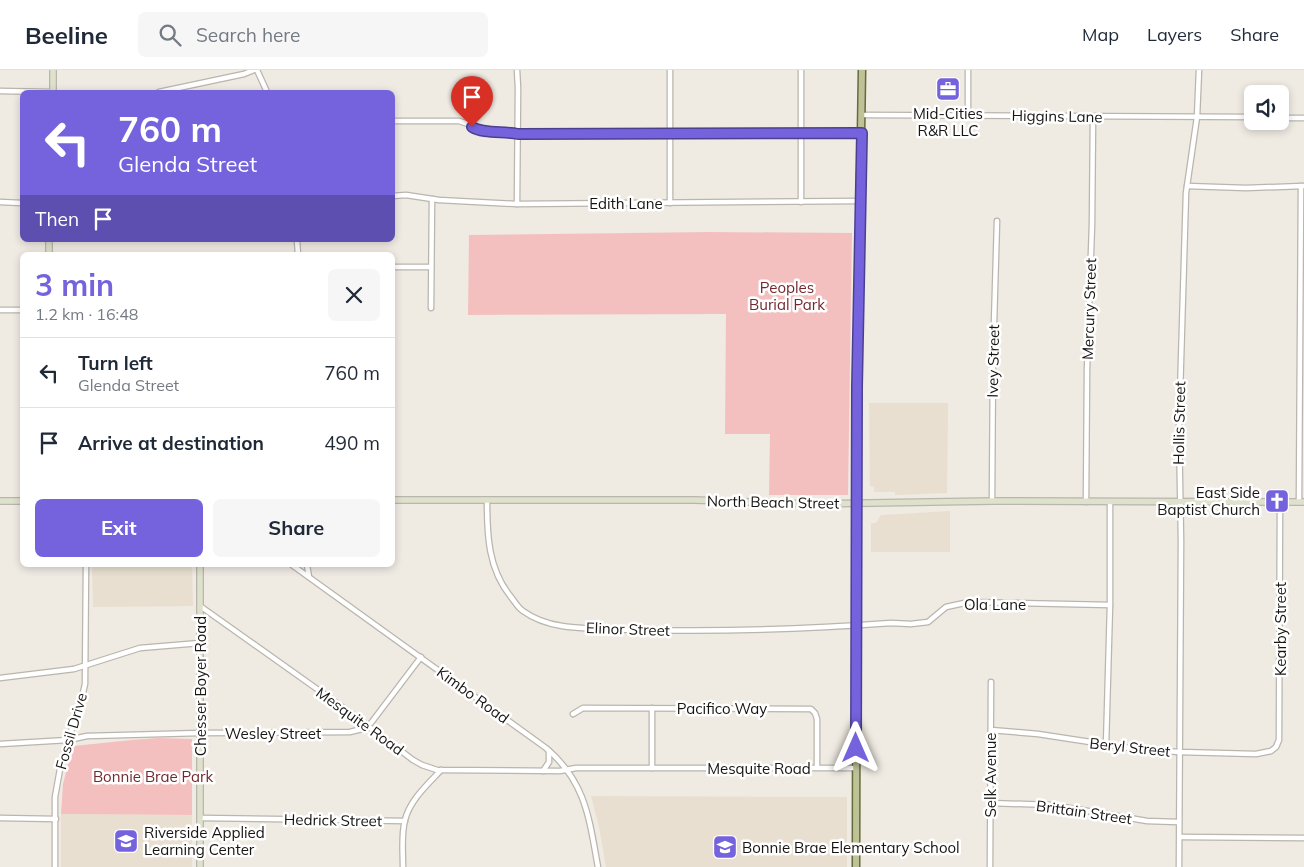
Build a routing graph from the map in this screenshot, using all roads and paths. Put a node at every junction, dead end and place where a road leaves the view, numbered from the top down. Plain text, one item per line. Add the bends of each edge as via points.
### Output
1 (53, 70) edge
2 (255, 70) edge
3 (517, 70) edge
4 (670, 70) edge
5 (801, 70) edge
6 (862, 70) edge
7 (968, 70) edge
8 (1199, 70) edge
9 (53, 90) edge
10 (168, 90) edge
11 (266, 90) edge
12 (0, 91) edge
13 (20, 91) edge
14 (968, 114) junction
15 (862, 115) junction
16 (1093, 117) junction
17 (1197, 117) junction
18 (1244, 117) edge
19 (1289, 118) edge
20 (1304, 118) edge
21 (395, 121) edge
22 (800, 132) junction
23 (670, 133) junction
24 (862, 133) junction
25 (518, 134) junction
26 (1186, 186) junction
27 (1303, 186) edge
28 (395, 196) edge
29 (432, 199) junction
30 (860, 201) junction
31 (0, 202) edge
32 (801, 202) junction
33 (20, 203) edge
34 (670, 203) junction
35 (517, 204) junction
36 (997, 221) dead end
37 (395, 267) edge
38 (431, 267) junction
39 (431, 308) dead end
40 (0, 310) edge
41 (20, 310) edge
42 (20, 500) edge
43 (395, 500) edge
44 (487, 500) junction
45 (0, 501) edge
46 (992, 501) junction
47 (1086, 502) junction
48 (1110, 502) junction
49 (1179, 502) junction
50 (1280, 502) junction
51 (1302, 502) edge
52 (857, 503) junction
53 (86, 567) edge
54 (200, 567) edge
55 (295, 567) edge
56 (307, 567) edge
57 (309, 577) junction
58 (1110, 605) junction
59 (200, 606) junction
60 (856, 626) junction
61 (200, 643) junction
62 (421, 657) junction
63 (85, 666) junction
64 (0, 678) edge
65 (991, 682) dead end
66 (652, 708) junction
67 (573, 714) dead end
68 (368, 726) junction
69 (991, 730) junction
70 (200, 733) junction
71 (68, 740) junction
72 (0, 744) edge
73 (1106, 746) junction
74 (549, 751) junction
75 (1179, 752) junction
76 (1269, 752) joint
77 (652, 768) junction
78 (817, 768) junction
79 (856, 768) junction
80 (567, 769) junction
81 (441, 770) junction
82 (543, 771) junction
83 (990, 803) junction
84 (0, 818) edge
85 (202, 818) junction
86 (56, 819) junction
87 (404, 821) junction
88 (1178, 822) junction
89 (1180, 837) junction
90 (1304, 838) edge
91 (55, 867) edge
92 (200, 867) edge
93 (403, 867) edge
94 (598, 867) edge
95 (856, 867) edge
96 (990, 867) edge
97 (1179, 867) edge

1 - 9 main road
2 - 10 street
2 - 11 street
3 - 25 street
4 - 23 street
5 - 22 street
6 - 15 main road
7 - 14 street
8 - 17 street, Hollis Street
12 - 13 street
14 - 15 street, Higgins Lane
14 - 16 street, Higgins Lane
15 - 24 main road
16 - 17 street, Higgins Lane
16 - 47 street, Mercury Street
17 - 18 street, Higgins Lane
17 - 26 street, Hollis Street
19 - 20 street
21 - 25 street via 459,121 478,131
22 - 23 street
22 - 24 street
22 - 32 street
23 - 25 street
23 - 34 street
24 - 30 main road
25 - 35 street
26 - 27 street
26 - 49 street, Hollis Street
27 - 51 street
28 - 29 street, Edith Lane
29 - 35 street, Edith Lane
29 - 38 street
30 - 32 street, Edith Lane
30 - 52 main road
31 - 33 street
32 - 34 street, Edith Lane
34 - 35 street, Edith Lane
36 - 46 street, Ivey Street
37 - 38 street
38 - 39 street
40 - 41 street
42 - 45 main road
43 - 44 main road, North Beach Street
44 - 52 main road, North Beach Street
44 - 60 street, Elinor Street via 492,564 506,591 522,611 538,620 579,628 670,631
46 - 47 main road, North Beach Street
46 - 52 main road, North Beach Street
47 - 48 main road, North Beach Street
48 - 49 main road, North Beach Street
48 - 58 street
49 - 50 main road, North Beach Street
49 - 75 street, Hollis Street
50 - 51 main road, North Beach Street
50 - 76 street, Kearby Street via 1279,740
52 - 60 main road
53 - 63 street, Fossil Drive
54 - 59 main road, Chesser Boyer Road
55 - 57 street, Kimbo Road
56 - 57 street
57 - 62 street, Kimbo Road
58 - 60 street, Ola Lane via 970,602 946,606 928,622
58 - 73 street
59 - 61 main road, Chesser Boyer Road
59 - 68 street, Mesquite Road
60 - 79 main road
61 - 63 street via 140,648
61 - 70 main road, Chesser Boyer Road
62 - 68 street
62 - 74 street, Kimbo Road
63 - 64 street
63 - 71 street, Fossil Drive via 80,706
65 - 69 street, Selk Avenue
66 - 67 street, Pacifico Way via 584,708
66 - 77 street
66 - 78 street, Pacifico Way via 810,709 817,719
68 - 70 street, Wesley Street via 344,733
68 - 81 street, Mesquite Road via 418,763
69 - 73 street, Beryl Street via 1038,734
69 - 83 street, Selk Avenue
70 - 71 street, Wesley Street via 87,736
70 - 85 main road, Chesser Boyer Road
71 - 72 street, Wesley Street
71 - 86 street, Fossil Drive via 55,797
73 - 75 street, Beryl Street
74 - 80 street, Kimbo Road
74 - 82 street via 549,762
75 - 76 street, Beryl Street
75 - 88 street, Hollis Street
77 - 78 street, Mesquite Road
77 - 80 street, Mesquite Road
78 - 79 street, Mesquite Road
79 - 95 main road
80 - 82 street, Mesquite Road
80 - 94 street, Kimbo Road via 583,798
81 - 82 street, Mesquite Road
81 - 87 street via 414,800
83 - 88 street, Brittain Street via 1052,806 1146,821
83 - 96 street, Selk Avenue
84 - 86 street
85 - 87 street, Hedrick Street
85 - 92 main road, Chesser Boyer Road
86 - 91 street, Fossil Drive
87 - 93 street
88 - 89 street, Hollis Street
89 - 90 street
89 - 97 street, Hollis Street

